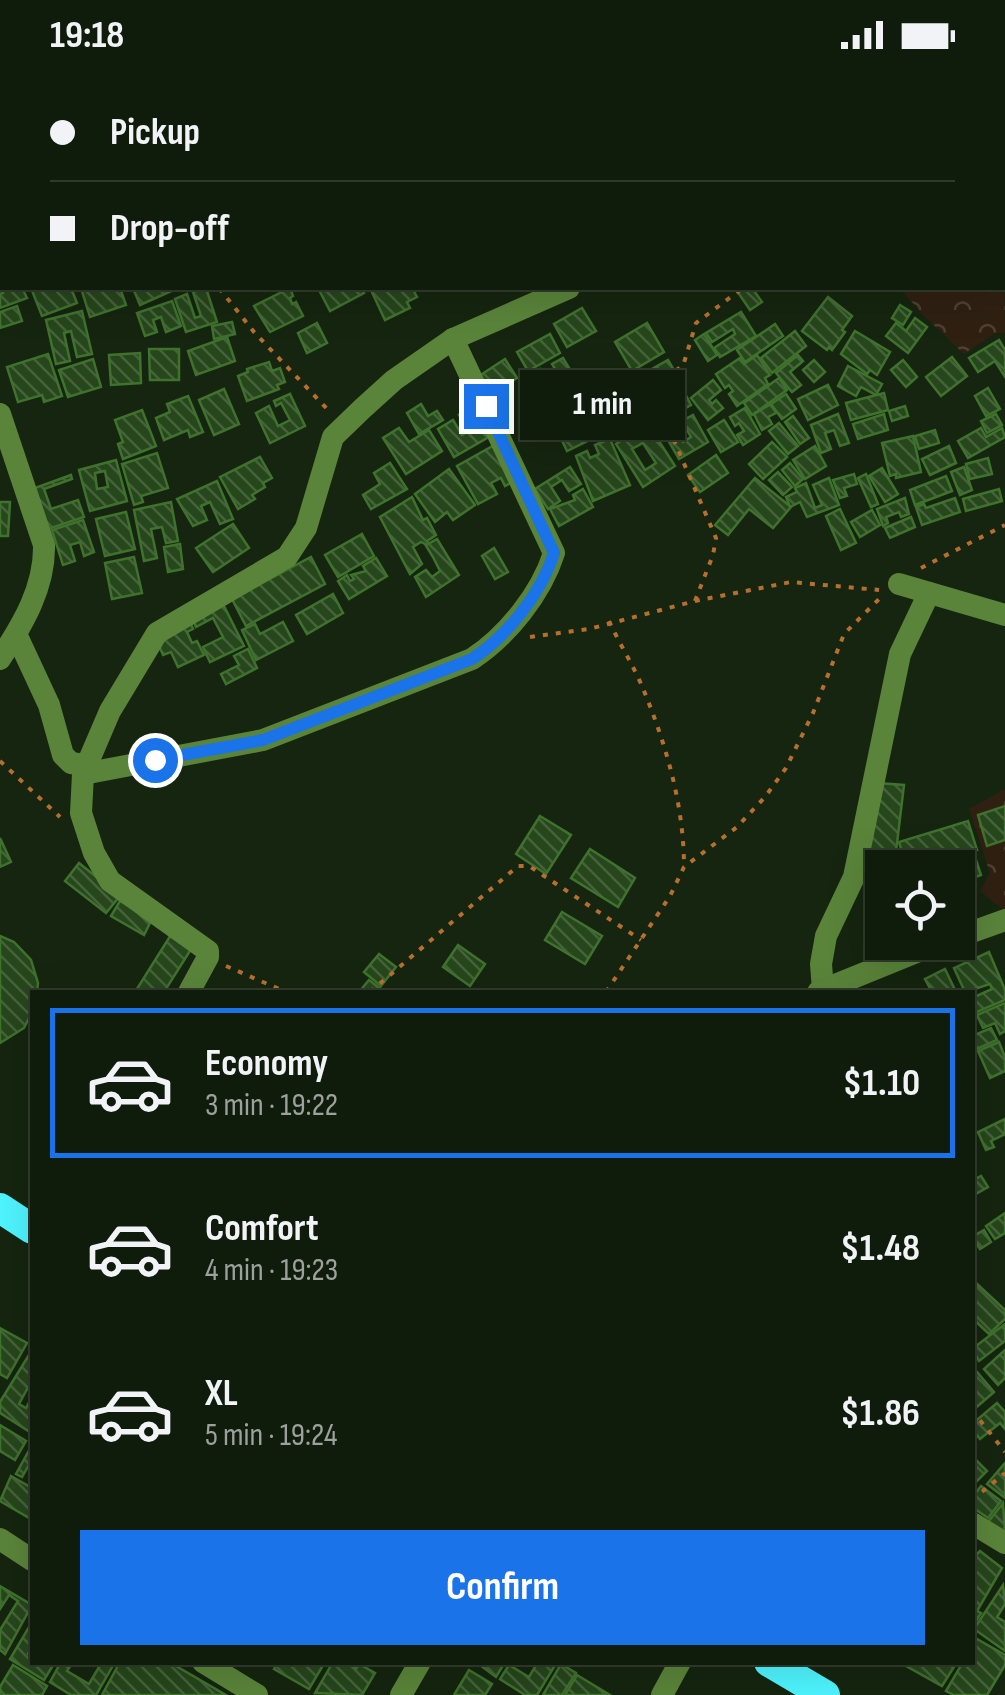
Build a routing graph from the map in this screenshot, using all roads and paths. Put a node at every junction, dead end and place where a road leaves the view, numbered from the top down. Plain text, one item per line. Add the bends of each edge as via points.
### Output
1 (221, 290) edge
2 (564, 290) edge
3 (740, 290) edge
4 (453, 339) junction
5 (0, 414) edge
6 (344, 427) junction
7 (1005, 525) edge
8 (899, 584) joint
9 (929, 592) junction
10 (695, 600) junction
11 (1005, 616) edge
12 (609, 621) junction
13 (16, 634) junction
14 (494, 644) junction
15 (0, 659) edge
16 (0, 761) edge
17 (84, 769) junction
18 (94, 853) junction
19 (684, 866) junction
20 (1005, 920) edge
21 (975, 931) edge
22 (641, 940) junction
23 (208, 958) junction
24 (897, 960) edge
25 (190, 990) edge
26 (281, 990) edge
27 (372, 990) edge
28 (607, 990) edge
29 (820, 990) edge
30 (822, 990) edge
31 (0, 1208) edge
32 (30, 1227) edge
33 (975, 1414) edge
34 (1005, 1452) edge
35 (1005, 1472) edge
36 (975, 1497) edge
37 (975, 1524) edge
38 (0, 1539) edge
39 (1005, 1544) edge
40 (30, 1559) edge
41 (208, 1665) edge
42 (418, 1665) edge
43 (678, 1665) edge
44 (774, 1665) edge
45 (257, 1695) edge
46 (401, 1695) edge
47 (662, 1695) edge
48 (826, 1695) edge

1 - 6 path
2 - 4 street
3 - 10 path via 700,319 683,366 652,388 716,538
4 - 6 street via 394,380
4 - 14 street via 554,553
5 - 13 street via 44,545 44,567
6 - 17 street via 334,436 306,528 287,557 156,633
7 - 8 path
8 - 9 street
9 - 11 street
9 - 29 street via 900,654 854,877 826,936
10 - 12 path
10 - 19 path via 791,582 889,591 844,634 800,742 765,797
12 - 14 path
12 - 19 path via 644,689 678,796
13 - 15 street
13 - 17 street via 49,705 62,755
14 - 17 street via 472,659 263,740
16 - 18 path
17 - 18 street via 81,813
18 - 23 street via 110,881 204,946
19 - 22 path
20 - 21 street
22 - 27 path via 528,866 518,866
22 - 28 path
23 - 25 street
23 - 26 path
24 - 30 street
31 - 32 highway
33 - 34 path
35 - 36 path
37 - 39 street
38 - 40 street
41 - 45 street
42 - 46 street
43 - 47 street
44 - 48 highway

